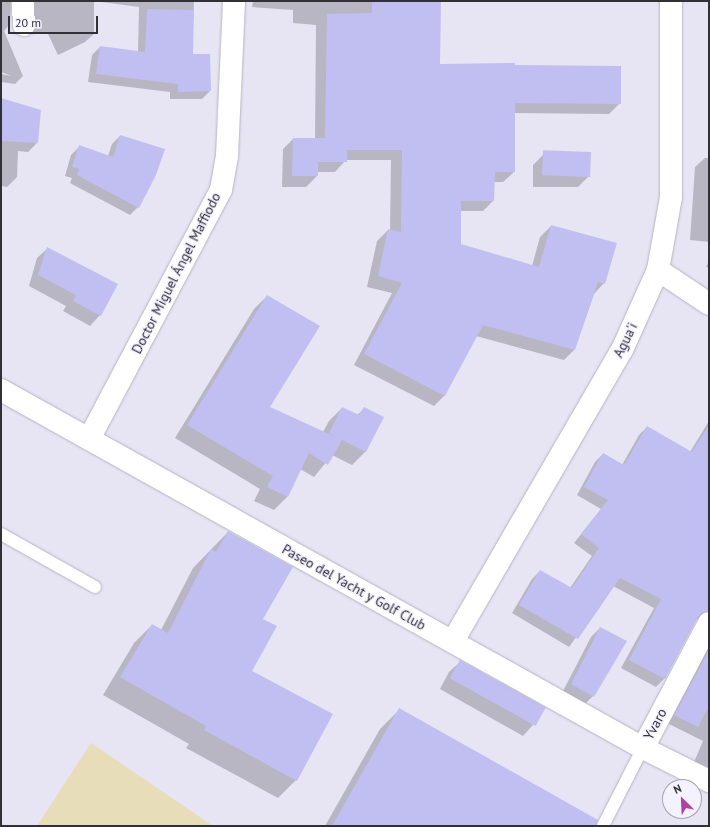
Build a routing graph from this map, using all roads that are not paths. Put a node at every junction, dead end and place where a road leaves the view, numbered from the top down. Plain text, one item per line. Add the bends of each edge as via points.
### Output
1 (23, 1) edge
2 (234, 1) edge
3 (671, 1) edge
4 (24, 25) dead end
5 (658, 270) junction
6 (709, 304) edge
7 (1, 390) edge
8 (89, 439) junction
9 (1, 534) edge
10 (95, 587) dead end
11 (709, 623) edge
12 (453, 641) junction
13 (643, 748) junction
14 (709, 781) edge
15 (603, 826) edge

1 - 4 street
2 - 8 street, Doctor Miguel Ángel Maffiodo via 227,156 221,190
3 - 5 street, Agua'i via 671,197
5 - 6 street
5 - 12 street, Agua'i via 622,350
7 - 8 street, Paseo del Yacht y Golf Club
8 - 12 street, Paseo del Yacht y Golf Club
9 - 10 lane
11 - 13 street, Yvaro
12 - 13 street, Paseo del Yacht y Golf Club
13 - 14 street, Paseo del Yacht y Golf Club
13 - 15 lane, Yvaro

